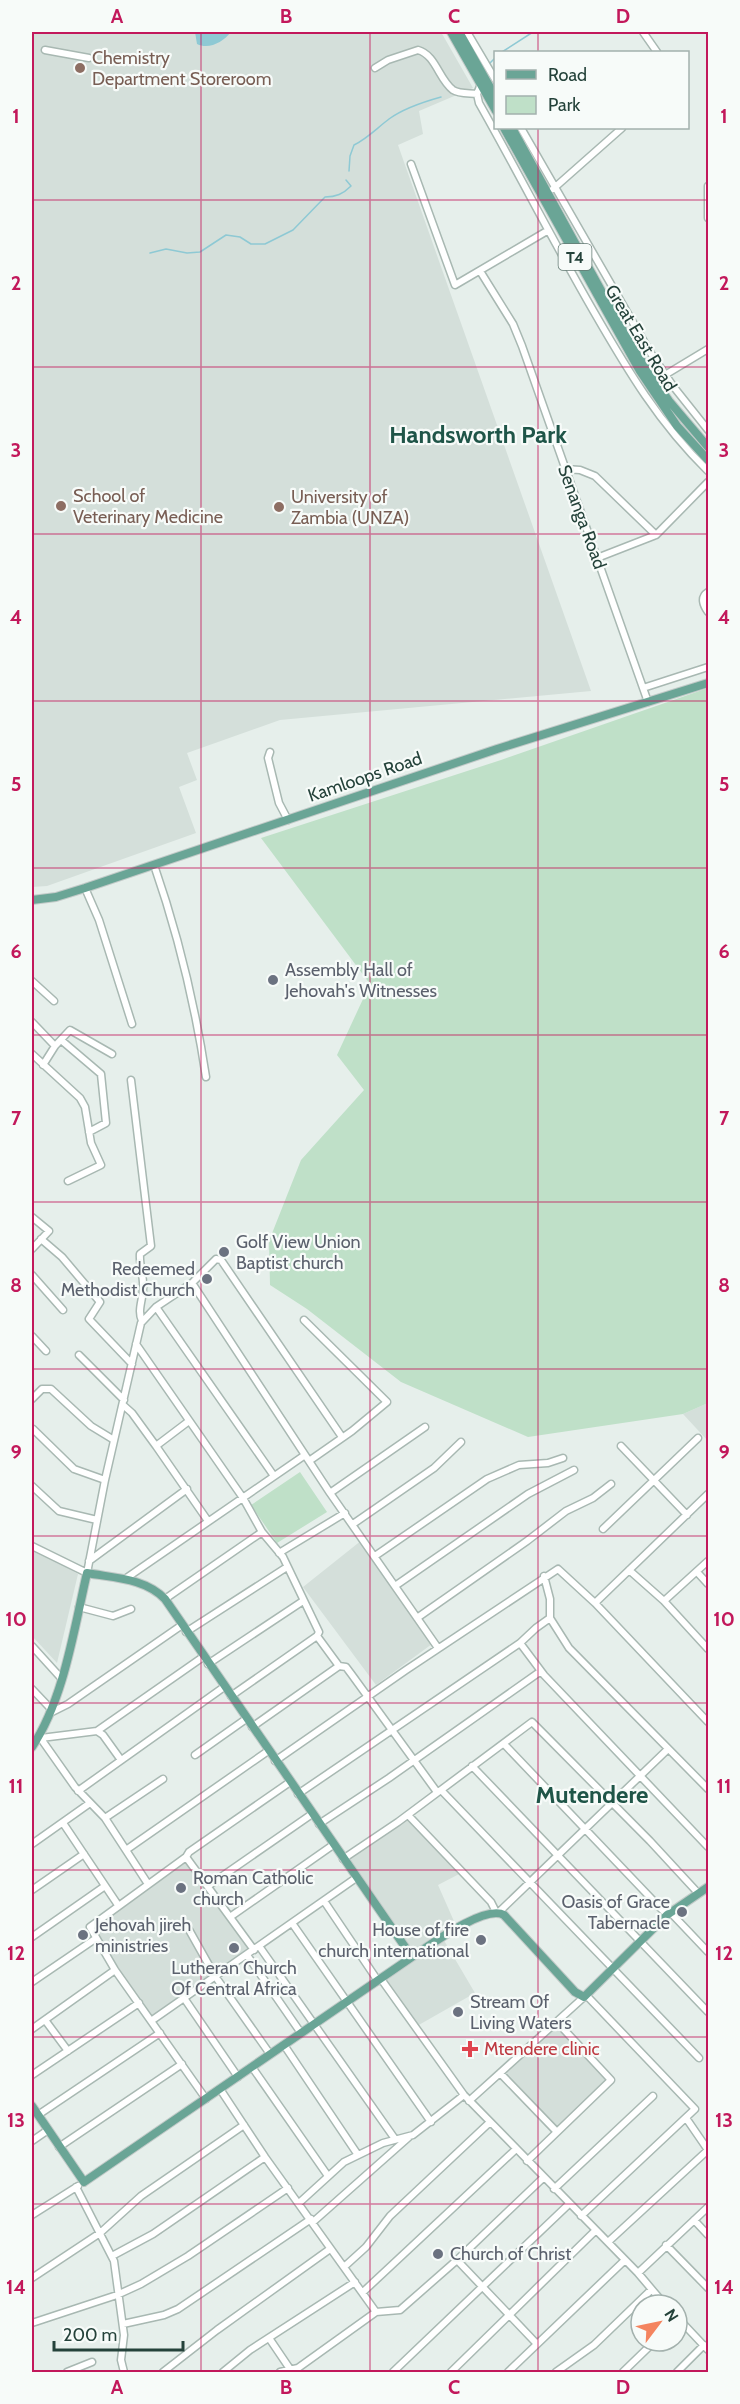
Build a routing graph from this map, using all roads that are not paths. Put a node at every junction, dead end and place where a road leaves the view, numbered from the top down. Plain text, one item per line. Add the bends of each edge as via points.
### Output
1 (451, 32) edge
2 (459, 32) edge
3 (468, 32) edge
4 (643, 32) edge
5 (45, 50) dead end
6 (656, 51) edge
7 (89, 58) dead end
8 (375, 68) dead end
9 (494, 79) edge
10 (481, 84) junction
11 (477, 94) junction
12 (494, 96) edge
13 (494, 109) edge
14 (505, 129) edge
15 (513, 129) edge
16 (520, 129) edge
17 (621, 129) edge
18 (411, 164) dead end
19 (708, 186) edge
20 (551, 190) junction
21 (708, 218) edge
22 (547, 231) junction
23 (480, 271) junction
24 (708, 349) edge
25 (665, 374) junction
26 (652, 383) junction
27 (640, 390) junction
28 (668, 405) junction
29 (708, 430) edge
30 (708, 438) edge
31 (708, 447) edge
32 (708, 453) edge
33 (708, 460) edge
34 (565, 469) junction
35 (708, 471) edge
36 (708, 482) edge
37 (656, 535) junction
38 (597, 558) junction
39 (708, 592) edge
40 (708, 612) edge
41 (708, 667) edge
42 (708, 683) edge
43 (643, 687) junction
44 (648, 702) junction
45 (270, 752) dead end
46 (288, 820) junction
47 (154, 865) junction
48 (85, 888) junction
49 (32, 900) edge
50 (32, 981) edge
51 (54, 1001) dead end
52 (32, 1022) edge
53 (132, 1024) dead end
54 (61, 1040) junction
55 (55, 1047) junction
56 (32, 1054) edge
57 (112, 1054) dead end
58 (43, 1065) junction
59 (206, 1077) dead end
60 (131, 1080) dead end
61 (89, 1132) junction
62 (68, 1181) dead end
63 (32, 1217) edge
64 (41, 1239) junction
65 (32, 1249) edge
66 (32, 1275) edge
67 (192, 1283) junction
68 (156, 1306) junction
69 (63, 1310) dead end
70 (304, 1320) dead end
71 (142, 1321) junction
72 (32, 1336) edge
73 (136, 1344) junction
74 (46, 1351) dead end
75 (79, 1355) dead end
76 (132, 1364) junction
77 (32, 1399) edge
78 (124, 1402) junction
79 (189, 1421) junction
80 (424, 1427) dead end
81 (33, 1429) dead end
82 (342, 1437) junction
83 (698, 1438) dead end
84 (114, 1440) junction
85 (461, 1442) dead end
86 (156, 1446) junction
87 (621, 1446) dead end
88 (307, 1458) junction
89 (563, 1458) dead end
90 (574, 1470) dead end
91 (274, 1476) junction
92 (653, 1479) junction
93 (105, 1480) junction
94 (611, 1484) dead end
95 (32, 1486) edge
96 (187, 1489) junction
97 (330, 1493) junction
98 (708, 1494) edge
99 (243, 1498) junction
100 (345, 1513) junction
101 (687, 1515) junction
102 (97, 1520) junction
103 (208, 1521) junction
104 (353, 1524) junction
105 (603, 1529) dead end
106 (262, 1532) junction
107 (32, 1546) edge
108 (279, 1553) junction
109 (375, 1556) junction
110 (88, 1561) junction
111 (708, 1561) edge
112 (287, 1567) junction
113 (629, 1570) junction
114 (697, 1572) junction
115 (87, 1573) junction
116 (544, 1576) junction
117 (125, 1579) junction
118 (708, 1584) edge
119 (396, 1586) junction
120 (165, 1599) junction
121 (303, 1601) junction
122 (664, 1601) junction
123 (595, 1602) junction
124 (79, 1607) junction
125 (131, 1609) dead end
126 (417, 1618) junction
127 (550, 1618) junction
128 (184, 1629) junction
129 (317, 1636) junction
130 (519, 1643) junction
131 (32, 1646) edge
132 (438, 1648) junction
133 (708, 1649) edge
134 (205, 1661) junction
135 (339, 1666) junction
136 (541, 1671) junction
137 (61, 1678) junction
138 (224, 1687) junction
139 (32, 1689) edge
140 (231, 1696) junction
141 (368, 1696) junction
142 (50, 1711) junction
143 (246, 1719) junction
144 (708, 1722) edge
145 (252, 1727) junction
146 (392, 1730) junction
147 (96, 1731) junction
148 (36, 1740) edge
149 (504, 1744) junction
150 (668, 1749) junction
151 (268, 1750) junction
152 (195, 1755) dead end
153 (121, 1760) junction
154 (413, 1760) junction
155 (275, 1761) junction
156 (472, 1766) junction
157 (640, 1776) junction
158 (163, 1779) dead end
159 (290, 1782) junction
160 (708, 1789) edge
161 (78, 1791) junction
162 (439, 1791) junction
163 (298, 1794) junction
164 (90, 1803) junction
165 (613, 1803) junction
166 (312, 1814) junction
167 (408, 1815) junction
168 (105, 1818) junction
169 (63, 1823) junction
170 (319, 1824) junction
171 (586, 1830) junction
172 (32, 1844) edge
173 (333, 1845) junction
174 (708, 1847) edge
175 (126, 1850) junction
176 (84, 1854) junction
177 (558, 1856) junction
178 (186, 1857) junction
179 (343, 1859) junction
180 (356, 1878) junction
181 (531, 1883) junction
182 (148, 1884) junction
183 (105, 1886) junction
184 (208, 1886) junction
185 (708, 1887) edge
186 (32, 1890) edge
187 (698, 1893) junction
188 (324, 1901) junction
189 (118, 1905) junction
190 (497, 1912) junction
191 (669, 1914) junction
192 (230, 1917) junction
193 (292, 1923) junction
194 (188, 1928) dead end
195 (32, 1937) edge
196 (95, 1939) junction
197 (640, 1942) junction
198 (256, 1948) junction
199 (708, 1952) edge
200 (247, 1955) junction
201 (412, 1957) junction
202 (614, 1969) junction
203 (116, 1970) junction
204 (215, 1976) junction
205 (379, 1980) junction
206 (32, 1982) edge
207 (585, 1996) junction
208 (184, 1998) junction
209 (346, 2002) junction
210 (139, 2003) junction
211 (708, 2012) edge
212 (45, 2020) junction
213 (151, 2021) junction
214 (557, 2022) junction
215 (316, 2023) junction
216 (32, 2029) edge
217 (159, 2033) junction
218 (301, 2033) junction
219 (284, 2045) junction
220 (68, 2051) junction
221 (270, 2054) junction
222 (699, 2058) dead end
223 (182, 2064) junction
224 (252, 2067) junction
225 (500, 2073) junction
226 (32, 2075) edge
227 (238, 2076) junction
228 (220, 2089) junction
229 (653, 2096) dead end
230 (466, 2098) junction
231 (206, 2099) junction
232 (32, 2106) edge
233 (38, 2115) junction
234 (686, 2118) junction
235 (431, 2122) junction
236 (489, 2123) junction
237 (244, 2125) junction
238 (48, 2130) junction
239 (557, 2132) junction
240 (411, 2136) junction
241 (395, 2139) junction
242 (32, 2141) edge
243 (59, 2147) junction
244 (515, 2150) junction
245 (708, 2150) edge
246 (358, 2155) junction
247 (265, 2157) junction
248 (527, 2161) junction
249 (328, 2176) junction
250 (543, 2178) junction
251 (84, 2182) junction
252 (76, 2187) junction
253 (288, 2188) junction
254 (554, 2189) junction
255 (299, 2203) junction
256 (569, 2204) junction
257 (708, 2206) edge
258 (32, 2215) edge
259 (581, 2216) junction
260 (694, 2220) junction
261 (312, 2221) junction
262 (596, 2230) junction
263 (100, 2233) junction
264 (708, 2235) edge
265 (608, 2242) junction
266 (666, 2246) junction
267 (330, 2249) junction
268 (112, 2256) junction
269 (457, 2260) junction
270 (625, 2260) junction
271 (344, 2267) junction
272 (638, 2273) junction
273 (32, 2278) edge
274 (355, 2282) junction
275 (483, 2286) junction
276 (708, 2288) edge
277 (651, 2290) junction
278 (363, 2292) junction
279 (654, 2293) edge
280 (117, 2295) junction
281 (376, 2312) junction
282 (510, 2313) junction
283 (32, 2323) edge
284 (123, 2324) junction
285 (689, 2330) edge
286 (269, 2338) junction
287 (537, 2343) junction
288 (706, 2347) edge
289 (643, 2353) edge
290 (92, 2362) dead end
291 (290, 2369) junction
292 (67, 2373) edge
293 (124, 2373) edge
294 (163, 2373) edge
295 (223, 2373) edge
296 (280, 2373) edge
297 (393, 2373) edge
298 (451, 2373) edge
299 (508, 2373) edge
300 (556, 2373) edge
301 (623, 2373) edge
302 (677, 2373) edge

1 - 10 main road
2 - 12 main road
3 - 9 street
4 - 6 street
5 - 7 street
8 - 11 street via 418,50 429,58 452,89
10 - 11 street
10 - 13 main road
11 - 22 street
14 - 26 main road, Great East Road / T4 via 614,327
15 - 20 main road, Great East Road / T4
16 - 20 street
17 - 20 street
18 - 23 street via 455,285
19 - 21 street
20 - 25 street
20 - 26 main road, Great East Road / T4
22 - 23 street
22 - 27 street
23 - 34 street, Senanga Road via 513,324
24 - 25 street
25 - 26 street
25 - 29 street
26 - 27 street
26 - 28 main road, Great East Road / T4
27 - 35 street via 670,431
28 - 30 main road, Great East Road / T4
28 - 31 main road, Great East Road / T4
28 - 32 main road, Great East Road / T4
28 - 33 main road, Great East Road / T4 via 677,426
34 - 37 street via 595,476
34 - 38 street, Senanga Road
36 - 37 street
37 - 38 street
38 - 43 street, Senanga Road
39 - 40 street via 704,598
41 - 43 street
42 - 44 main road, Kamloops Road
43 - 44 street, Senanga Road
44 - 46 main road, Kamloops Road via 497,748
45 - 46 street via 268,758 279,803
46 - 47 main road, Kamloops Road
47 - 48 main road, Kamloops Road
47 - 59 street via 197,1016
48 - 49 main road, Kamloops Road
48 - 53 street
50 - 51 street
52 - 55 street
54 - 55 street
54 - 57 street via 72,1030
54 - 61 street via 101,1074 106,1123
55 - 58 street
56 - 58 street
58 - 61 street via 84,1102
60 - 71 street via 151,1246 139,1258 143,1278
61 - 62 street via 101,1164
63 - 64 street via 49,1231
64 - 65 street
64 - 76 street via 62,1257 99,1301 89,1319
66 - 69 street
67 - 68 street
67 - 82 street via 208,1265 221,1260
67 - 88 street
68 - 71 street
68 - 91 street
70 - 82 street via 387,1402
71 - 73 street
72 - 74 street
73 - 76 street
73 - 79 street
75 - 78 street
76 - 78 street
77 - 84 street via 42,1389 51,1389 91,1426
78 - 84 street
78 - 86 street
79 - 86 street
79 - 99 street
80 - 97 street
81 - 93 street via 74,1469
82 - 88 street
83 - 92 street
84 - 93 street
85 - 104 street via 434,1468
86 - 96 street
87 - 92 street
88 - 91 street
88 - 97 street
89 - 109 street via 519,1465 487,1479
90 - 119 street via 528,1494
91 - 99 street
92 - 101 street
92 - 105 street
93 - 102 street
94 - 126 street via 566,1511
95 - 102 street via 58,1511
96 - 103 street
96 - 110 street
97 - 100 street
98 - 101 street
99 - 103 street
99 - 106 street
100 - 104 street
100 - 108 street
101 - 113 street
102 - 110 street
103 - 117 street
104 - 109 street
106 - 108 street
106 - 120 street
107 - 115 street
108 - 112 street
109 - 119 street
110 - 115 street
111 - 114 street
112 - 121 street
112 - 128 street
113 - 122 street
113 - 123 street
114 - 118 street
114 - 122 street
115 - 117 main road
115 - 124 main road
116 - 123 street via 558,1569
116 - 127 street
116 - 132 street
117 - 120 main road via 150,1587
119 - 126 street
120 - 128 main road
121 - 129 street via 319,1632
121 - 134 street
122 - 133 street
123 - 144 street
124 - 125 street via 112,1616
124 - 137 main road
126 - 132 street
127 - 130 street
127 - 150 street via 569,1648
128 - 134 main road
128 - 142 street via 68,1704
129 - 135 street
129 - 140 street
130 - 136 street
130 - 146 street
131 - 137 street
132 - 141 street
134 - 138 main road
134 - 147 street
135 - 141 street via 346,1667
135 - 145 street
136 - 154 street
136 - 157 street
137 - 142 main road
138 - 140 main road
138 - 153 street
139 - 142 street
140 - 143 main road
141 - 146 street
141 - 155 street
142 - 148 main road
143 - 145 main road
143 - 152 street
145 - 151 main road
146 - 154 street
146 - 163 street
147 - 148 street
147 - 153 street
148 - 161 street
149 - 156 street
149 - 165 street via 532,1722
149 - 171 street
150 - 157 street
150 - 160 street
151 - 155 main road
151 - 175 street
153 - 161 street
154 - 162 street
154 - 170 street
155 - 159 main road
156 - 162 street
156 - 177 street
157 - 165 street
157 - 174 street
158 - 168 street
159 - 163 main road
159 - 178 street
161 - 164 street
162 - 167 street
162 - 181 street
163 - 166 main road
164 - 168 street
164 - 169 street
165 - 171 street
165 - 187 street
166 - 170 main road
166 - 184 street
167 - 179 street
167 - 190 street
168 - 175 street
169 - 172 street
169 - 176 street
170 - 173 main road
171 - 177 street
171 - 191 street
173 - 179 main road
173 - 192 street
175 - 182 street
176 - 183 street
176 - 186 street
177 - 181 street
177 - 197 street
178 - 182 street
178 - 184 street
179 - 180 main road
180 - 188 street
180 - 201 main road
181 - 190 street
181 - 202 street
182 - 189 street
183 - 189 street
183 - 195 street
184 - 192 street
185 - 187 main road
187 - 191 main road
188 - 193 street
188 - 205 street
189 - 196 street via 90,1925
190 - 201 main road via 466,1924
190 - 207 main road via 575,1992
191 - 197 main road
191 - 199 street
192 - 198 street
193 - 198 street
193 - 209 street
194 - 204 street
196 - 203 street
196 - 206 street
197 - 202 main road
197 - 211 street
198 - 200 street
198 - 215 street
200 - 204 street
200 - 218 street
201 - 205 main road
202 - 207 main road
202 - 222 street
203 - 210 street
203 - 212 street
204 - 208 street
204 - 221 street
205 - 209 main road
205 - 230 street
207 - 214 street
207 - 234 street via 695,2107
208 - 213 street
208 - 227 street
209 - 215 main road
209 - 235 street
210 - 213 street
210 - 220 street
212 - 216 street
212 - 220 street
213 - 217 street
214 - 225 street
214 - 239 street via 611,2080
215 - 218 main road
215 - 241 street
217 - 223 street
217 - 233 street
218 - 219 main road
219 - 221 main road
219 - 246 street
220 - 226 street
221 - 224 main road
223 - 231 street
223 - 243 street
224 - 227 main road
224 - 249 street
225 - 230 street
225 - 239 street
227 - 228 main road
228 - 231 main road
228 - 237 street
229 - 254 street
230 - 235 street
230 - 236 street
231 - 251 main road
232 - 233 main road
233 - 238 main road
234 - 245 street
234 - 259 street
235 - 240 street
236 - 244 street
236 - 271 street via 393,2213
237 - 247 street
237 - 263 street via 141,2196
238 - 242 street
238 - 243 main road
239 - 248 street
240 - 241 street
240 - 261 street
241 - 246 street
243 - 251 main road
244 - 248 street
244 - 278 street
245 - 265 street
246 - 249 street
247 - 253 street
247 - 268 street via 153,2234
248 - 250 street
249 - 255 street
250 - 254 street
250 - 269 street
251 - 252 street
252 - 258 street
252 - 263 street
253 - 255 street
253 - 280 street via 188,2256
254 - 256 street
255 - 261 street
256 - 259 street
256 - 275 street
257 - 260 street
259 - 262 street
260 - 264 street
260 - 266 street
261 - 267 street
261 - 284 street via 178,2309
262 - 265 street
262 - 282 street
263 - 268 street
263 - 273 street
265 - 270 street
266 - 272 street
266 - 276 street
267 - 271 street
267 - 294 street
268 - 280 street
269 - 275 street
269 - 281 street via 400,2310
270 - 272 street
270 - 287 street
271 - 274 street
272 - 277 street
274 - 278 street
274 - 286 street
275 - 282 street
275 - 297 street
277 - 279 street
277 - 300 street via 612,2330
278 - 281 street
280 - 283 street
280 - 284 street
281 - 291 street via 298,2368
282 - 287 street
282 - 298 street
284 - 293 street
285 - 288 street
286 - 291 street
286 - 295 street
287 - 299 street
288 - 302 street
289 - 301 street
290 - 292 street
291 - 296 street

